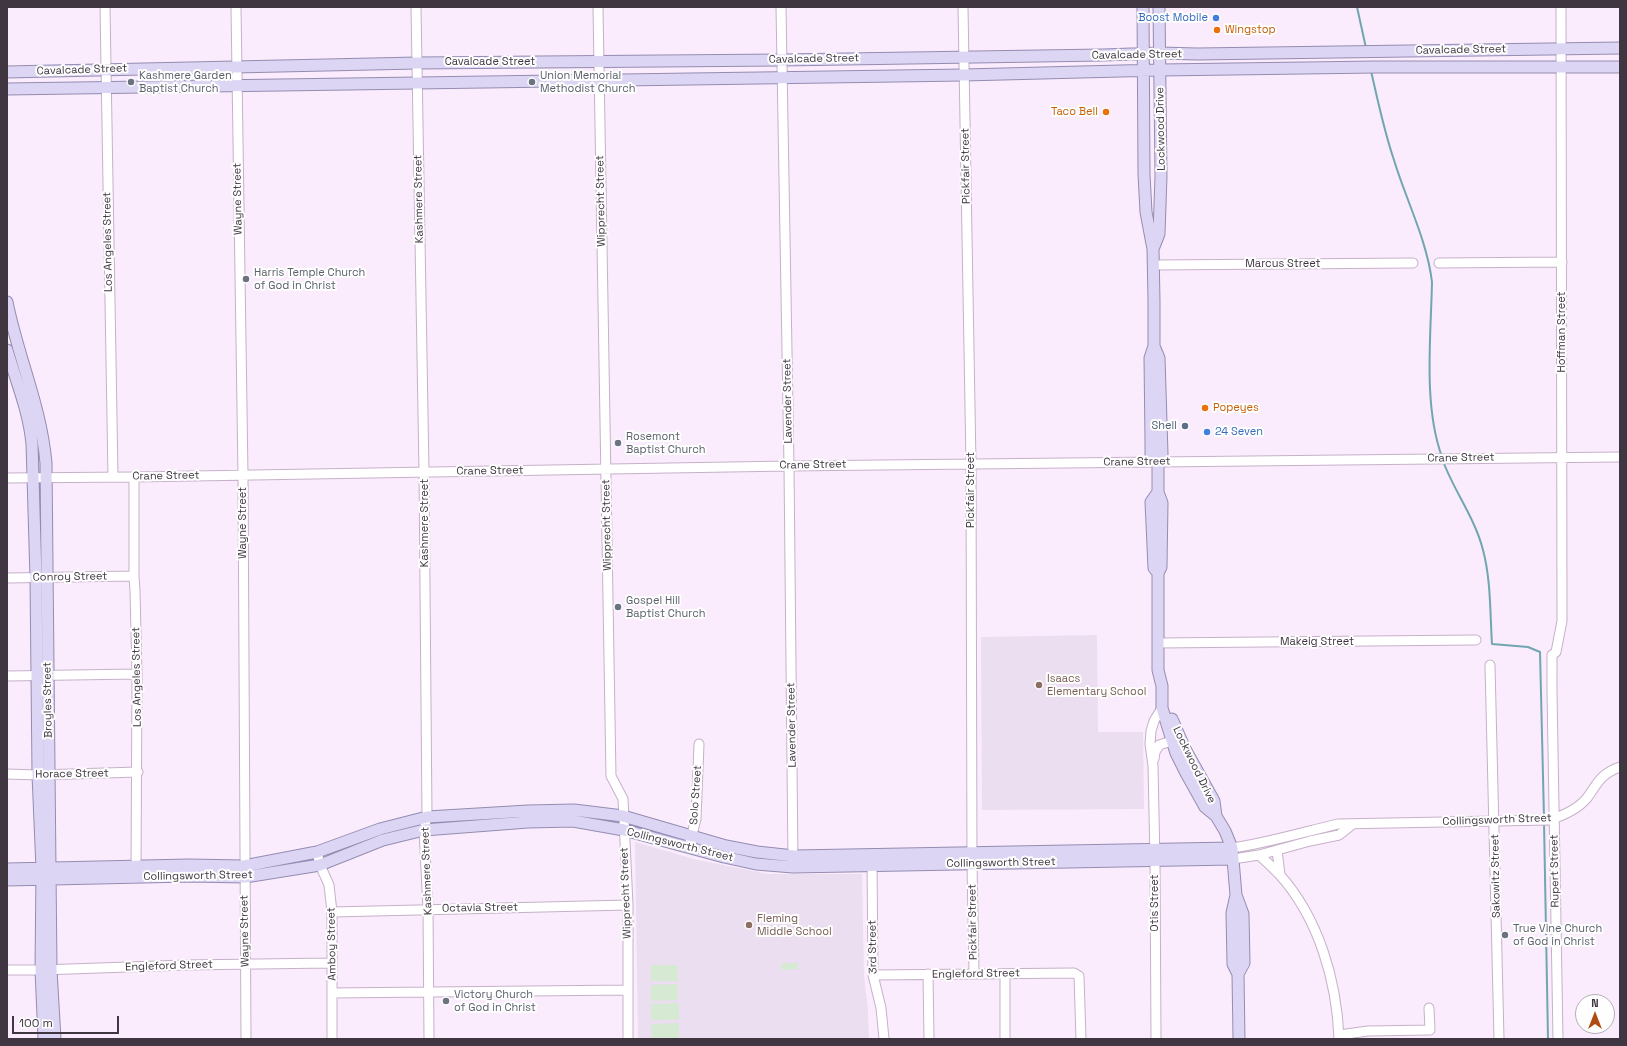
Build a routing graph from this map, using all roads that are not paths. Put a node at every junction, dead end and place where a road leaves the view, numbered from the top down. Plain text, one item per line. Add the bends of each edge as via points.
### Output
1 (105, 7) edge
2 (236, 7) edge
3 (416, 7) edge
4 (598, 7) edge
5 (781, 7) edge
6 (963, 7) edge
7 (1143, 7) edge
8 (1159, 7) edge
9 (1561, 7) edge
10 (1620, 48) edge
11 (1561, 49) junction
12 (1423, 50) junction
13 (1294, 52) junction
14 (1143, 53) junction
15 (1160, 53) junction
16 (963, 58) junction
17 (873, 59) junction
18 (690, 60) junction
19 (782, 60) junction
20 (599, 61) junction
21 (508, 62) junction
22 (417, 63) junction
23 (324, 65) junction
24 (236, 67) junction
25 (1424, 67) junction
26 (1561, 67) junction
27 (1620, 67) edge
28 (106, 69) junction
29 (1294, 69) junction
30 (1160, 70) junction
31 (1143, 71) junction
32 (7, 72) edge
33 (964, 75) junction
34 (872, 76) junction
35 (782, 77) junction
36 (690, 78) junction
37 (599, 80) junction
38 (508, 81) junction
39 (417, 83) junction
40 (325, 84) junction
41 (236, 86) junction
42 (105, 87) junction
43 (7, 89) edge
44 (1144, 174) junction
45 (1161, 176) junction
46 (1153, 249) junction
47 (1562, 262) junction
48 (1413, 263) dead end
49 (1438, 263) dead end
50 (1154, 265) junction
51 (7, 302) edge
52 (7, 350) edge
53 (10, 369) edge
54 (1562, 457) junction
55 (1620, 457) edge
56 (1158, 462) junction
57 (971, 464) junction
58 (789, 466) junction
59 (607, 469) junction
60 (424, 472) junction
61 (243, 475) junction
62 (113, 477) junction
63 (134, 477) junction
64 (7, 478) edge
65 (34, 478) junction
66 (46, 478) junction
67 (134, 576) junction
68 (7, 578) edge
69 (36, 578) junction
70 (48, 578) junction
71 (1476, 640) dead end
72 (1158, 643) junction
73 (1552, 655) joint
74 (1490, 665) dead end
75 (137, 674) junction
76 (7, 676) edge
77 (42, 676) junction
78 (1162, 692) junction
79 (1162, 708) junction
80 (1175, 736) junction
81 (699, 744) dead end
82 (1150, 744) junction
83 (1152, 766) junction
84 (1620, 767) edge
85 (138, 772) junction
86 (7, 774) edge
87 (38, 775) junction
88 (49, 775) junction
89 (623, 816) junction
90 (427, 817) junction
91 (1548, 820) junction
92 (1494, 821) junction
93 (1353, 824) junction
94 (424, 830) junction
95 (624, 830) junction
96 (690, 841) junction
97 (1155, 850) junction
98 (1277, 850) junction
99 (317, 852) junction
100 (1233, 854) junction
101 (1259, 855) junction
102 (972, 858) junction
103 (872, 860) junction
104 (793, 861) junction
105 (1155, 861) junction
106 (320, 864) junction
107 (137, 866) junction
108 (244, 866) junction
109 (7, 869) edge
110 (46, 875) junction
111 (1280, 875) junction
112 (245, 877) junction
113 (135, 878) junction
114 (7, 880) edge
115 (628, 905) junction
116 (428, 909) junction
117 (332, 912) junction
118 (331, 963) junction
119 (246, 964) junction
120 (7, 970) edge
121 (46, 970) junction
122 (974, 973) junction
123 (928, 974) junction
124 (1004, 974) junction
125 (873, 975) junction
126 (628, 990) junction
127 (428, 992) junction
128 (332, 993) junction
129 (1428, 1008) dead end
130 (1339, 1037) edge
131 (44, 1039) edge
132 (55, 1039) edge
133 (246, 1039) edge
134 (332, 1039) edge
135 (429, 1039) edge
136 (628, 1039) edge
137 (884, 1039) edge
138 (929, 1039) edge
139 (1005, 1039) edge
140 (1081, 1039) edge
141 (1156, 1039) edge
142 (1239, 1039) edge
143 (1499, 1039) edge
144 (1558, 1039) edge

1 - 28 street, Los Angeles Street
2 - 24 street, Wayne Street
3 - 22 street, Kashmere Street
4 - 20 street, Wipprecht Street
5 - 19 street, Lavender Street
6 - 16 street, Pickfair Street
7 - 14 main road, Lockwood Drive
8 - 15 main road, Lockwood Drive
9 - 11 street, Hoffman Street
10 - 11 main road, Cavalcade Street
11 - 12 main road, Cavalcade Street
11 - 26 street, Hoffman Street
12 - 13 main road, Cavalcade Street
12 - 25 main road
13 - 15 main road, Cavalcade Street
13 - 29 main road
14 - 15 main road, Cavalcade Street
14 - 16 main road, Cavalcade Street
14 - 31 main road, Lockwood Drive
15 - 30 main road, Lockwood Drive
16 - 17 main road, Cavalcade Street
16 - 33 street, Pickfair Street
17 - 19 main road, Cavalcade Street
17 - 34 main road
18 - 19 main road, Cavalcade Street
18 - 20 main road, Cavalcade Street
18 - 36 main road
19 - 35 street, Lavender Street
20 - 21 main road, Cavalcade Street
20 - 37 street, Wipprecht Street
21 - 22 main road, Cavalcade Street
21 - 38 main road
22 - 23 main road, Cavalcade Street
22 - 39 street, Kashmere Street
23 - 24 main road, Cavalcade Street
23 - 40 main road
24 - 28 main road, Cavalcade Street
24 - 41 street, Wayne Street
25 - 26 main road, Cavalcade Street
25 - 29 main road, Cavalcade Street
26 - 27 main road, Cavalcade Street
26 - 47 street, Hoffman Street
28 - 32 main road, Cavalcade Street
28 - 42 street, Los Angeles Street
29 - 30 main road, Cavalcade Street
30 - 31 main road, Cavalcade Street
30 - 45 main road, Lockwood Drive
31 - 33 main road, Cavalcade Street
31 - 44 main road, Lockwood Drive
33 - 34 main road, Cavalcade Street
33 - 57 street, Pickfair Street
34 - 35 main road, Cavalcade Street
35 - 36 main road, Cavalcade Street
35 - 58 street, Lavender Street
36 - 37 main road, Cavalcade Street
37 - 38 main road, Cavalcade Street
37 - 59 street, Wipprecht Street
38 - 39 main road, Cavalcade Street
39 - 40 main road, Cavalcade Street
39 - 60 street, Kashmere Street
40 - 41 main road, Cavalcade Street
41 - 42 main road, Cavalcade Street
41 - 61 street, Wayne Street
42 - 43 main road, Cavalcade Street
42 - 62 street, Los Angeles Street
44 - 45 main road
44 - 46 main road, Lockwood Drive via 1146,212
45 - 46 main road, Lockwood Drive via 1159,234
46 - 50 main road, Lockwood Drive
47 - 49 street
47 - 54 street, Hoffman Street
48 - 50 street, Marcus Street
50 - 56 main road, Lockwood Drive via 1154,346 1159,358 1162,454
51 - 66 main road, Broyles Street via 41,425
52 - 53 main road, Broyles Street
53 - 65 main road, Broyles Street via 24,399 30,427
54 - 55 street, Crane Street
54 - 56 street, Crane Street
54 - 73 street, Hoffman Street via 1562,621 1556,652
56 - 57 street, Crane Street
56 - 72 main road, Lockwood Drive via 1158,492 1151,502 1154,568 1158,574
57 - 58 street, Crane Street
57 - 102 street, Pickfair Street
58 - 59 street, Crane Street
58 - 104 street, Lavender Street
59 - 60 street, Crane Street
59 - 89 street, Wipprecht Street via 611,776 623,799
60 - 61 street, Crane Street
60 - 90 street, Kashmere Street
61 - 63 street, Crane Street
61 - 108 street, Wayne Street
62 - 63 street, Crane Street
62 - 66 street, Crane Street
63 - 67 street, Los Angeles Street
64 - 65 street, Crane Street
65 - 66 street, Crane Street
65 - 69 main road, Broyles Street
66 - 70 main road, Broyles Street
67 - 70 street, Conroy Street
67 - 75 street, Los Angeles Street
68 - 69 street, Conroy Street
69 - 70 street, Conroy Street
69 - 77 main road, Broyles Street
70 - 77 main road, Broyles Street
71 - 72 street, Makeig Street
72 - 78 main road, Lockwood Drive via 1158,670
73 - 91 street, Rupert Street
74 - 92 street, Sakowitz Street
75 - 77 street
75 - 85 street, Los Angeles Street
76 - 77 street
77 - 87 main road, Broyles Street
77 - 88 main road, Broyles Street
78 - 79 main road, Lockwood Drive
78 - 80 main road, Lockwood Drive
79 - 80 main road, Lockwood Drive
79 - 82 street, Otis Street via 1154,721
80 - 82 street via 1157,738
80 - 83 street, Otis Street via 1159,745
80 - 100 main road, Lockwood Drive via 1214,801 1216,816 1225,831
81 - 96 street, Solo Street via 696,819
82 - 83 street, Otis Street
83 - 97 street, Otis Street
84 - 91 street, Collingsworth Street via 1613,769 1598,781 1586,799 1570,811
85 - 88 street, Horace Street
85 - 107 street, Los Angeles Street
86 - 87 street, Horace Street
87 - 88 street, Horace Street
87 - 110 main road, Broyles Street
88 - 110 main road, Broyles Street
89 - 90 main road, Collingsworth Street via 574,810
89 - 95 street, Wipprecht Street
89 - 96 main road, Collingsworth Street
90 - 94 street, Kashmere Street
90 - 99 main road, Collingsworth Street via 380,829
91 - 92 street, Collingsworth Street
91 - 144 street, Rupert Street
92 - 93 street, Collingsworth Street
92 - 143 street, Sakowitz Street
93 - 98 street, Collingsworth Street via 1339,834
93 - 100 street, Collingsworth Street via 1308,830
94 - 95 main road, Collingsworth Street via 573,821
94 - 106 main road, Collingsworth Street via 384,840
94 - 116 street, Kashmere Street
95 - 96 main road, Collingsworth Street
95 - 115 street, Wipprecht Street
96 - 104 main road, Collingsworth Street
97 - 100 main road, Collingsworth Street
97 - 102 main road, Collingsworth Street
97 - 105 street, Otis Street
98 - 101 street, Collingsworth Street
98 - 111 street
99 - 106 street, Amboy Street
99 - 108 main road, Collingsworth Street
100 - 101 street, Collingsworth Street
100 - 105 main road, Collingsworth Street
100 - 142 main road, Lockwood Drive via 1236,895 1232,913 1233,964 1238,974
101 - 111 street
102 - 103 main road, Collingsworth Street
102 - 105 main road, Collingsworth Street
102 - 122 street, Pickfair Street
103 - 104 main road, Collingsworth Street
103 - 125 street, 3rd Street
105 - 141 street, Otis Street
106 - 112 main road, Collingsworth Street
106 - 117 street, Amboy Street via 329,885
107 - 108 main road, Collingsworth Street
107 - 110 main road, Collingsworth Street
107 - 113 street, Los Angeles Street
108 - 112 street, Wayne Street
109 - 110 main road, Collingsworth Street
110 - 113 main road, Collingsworth Street
110 - 114 main road, Collingsworth Street
110 - 121 main road, Broyles Street
111 - 130 street via 1297,898 1319,938 1331,974
112 - 113 main road, Collingsworth Street
112 - 119 street, Wayne Street
115 - 116 street, Octavia Street
115 - 126 street, Wipprecht Street
116 - 117 street, Octavia Street
116 - 127 street, Kashmere Street
117 - 118 street, Amboy Street
118 - 119 street, Engleford Street
118 - 128 street, Amboy Street
119 - 121 street, Engleford Street
119 - 133 street, Wayne Street
120 - 121 street, Engleford Street
121 - 131 main road, Broyles Street
121 - 132 main road, Broyles Street
122 - 123 street, Engleford Street
122 - 124 street, Engleford Street
123 - 125 street, Engleford Street
123 - 138 street
124 - 139 street
124 - 140 street, Engleford Street via 1074,973 1079,976
125 - 137 street, 3rd Street via 881,1008
126 - 127 street
126 - 136 street, Wipprecht Street
127 - 128 street
127 - 135 street, Kashmere Street
128 - 134 street, Amboy Street
129 - 130 street via 1430,1030 1368,1031

